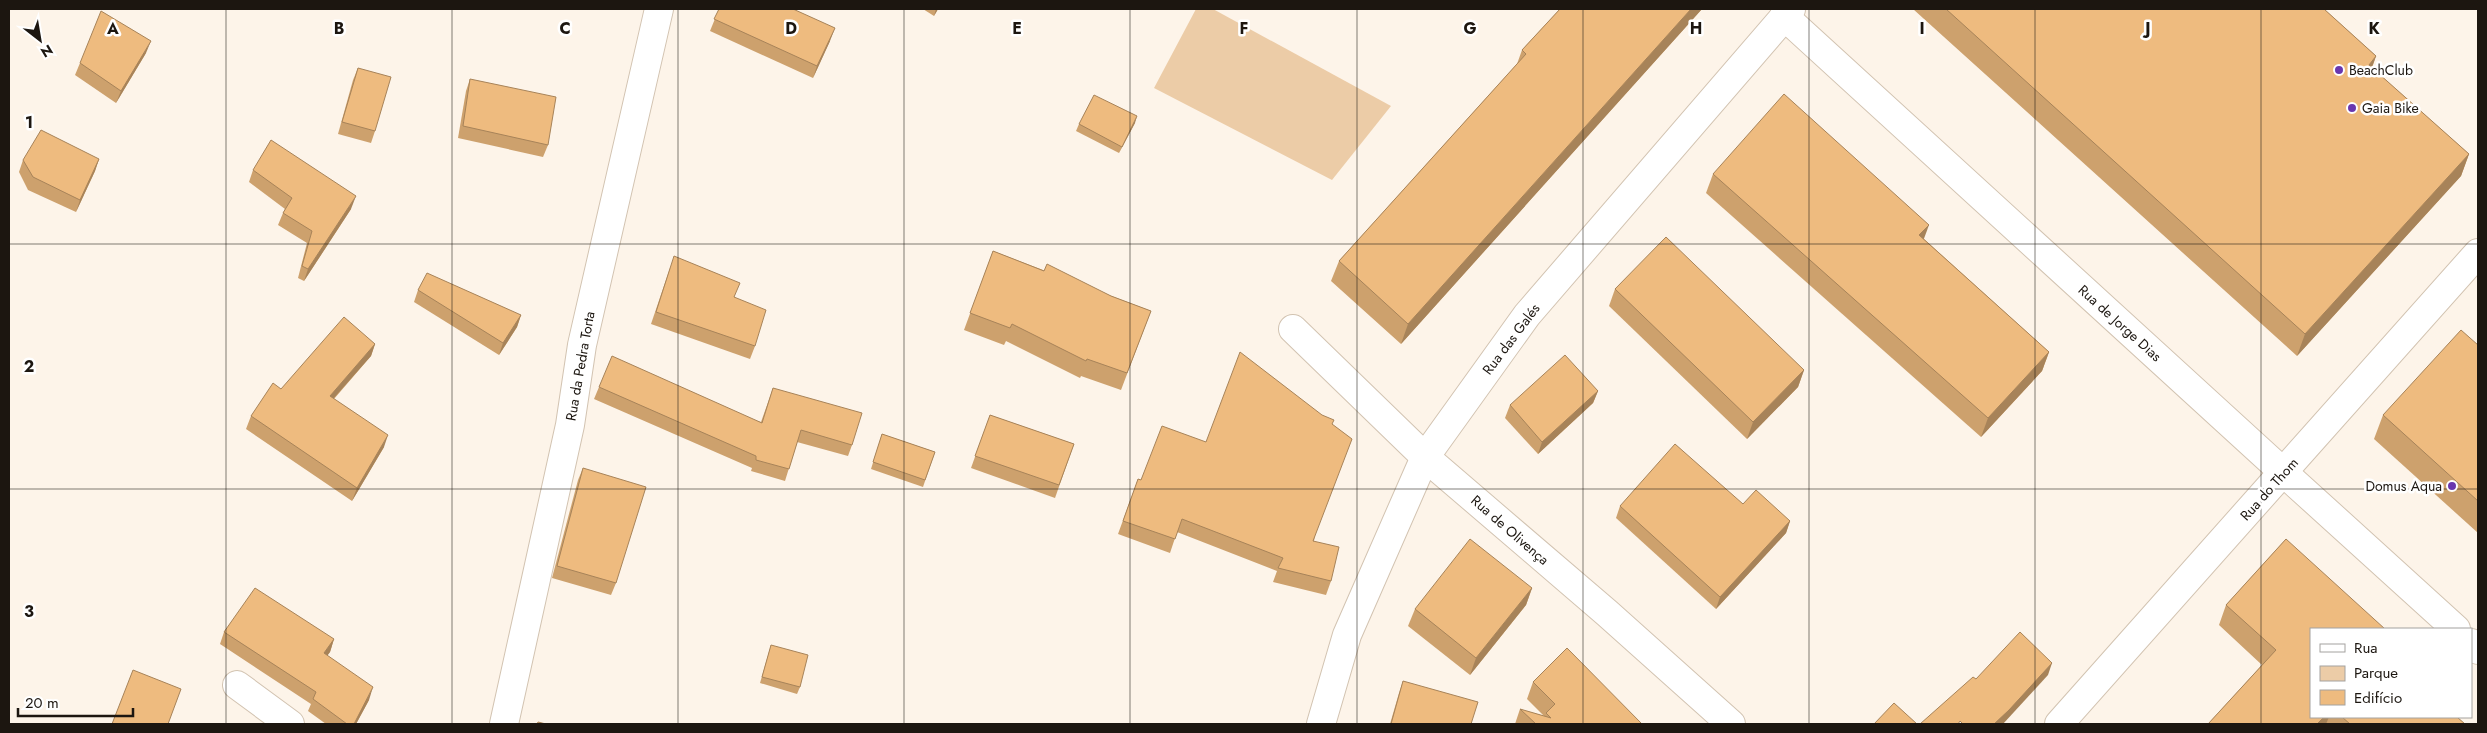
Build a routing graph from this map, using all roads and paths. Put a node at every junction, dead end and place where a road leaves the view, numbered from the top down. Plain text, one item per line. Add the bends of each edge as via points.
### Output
1 (659, 9) edge
2 (1788, 12) edge
3 (2478, 253) edge
4 (1293, 329) dead end
5 (1425, 457) junction
6 (2283, 472) junction
7 (2455, 628) edge
8 (237, 685) dead end
9 (290, 724) edge
10 (504, 724) edge
11 (1322, 724) edge
12 (1732, 724) edge
13 (2059, 724) edge

1 - 10 street, Rua da Pedra Torta via 582,345 570,425
2 - 5 street, Rua das Galés via 1527,315
2 - 6 street, Rua de Jorge Dias
3 - 6 street, Rua do Thom
4 - 5 street, Rua de Olivença
5 - 11 street, Rua das Galés via 1347,635
5 - 12 street, Rua de Olivença
6 - 7 street, Rua de Jorge Dias
6 - 13 street, Rua do Thom
8 - 9 street

